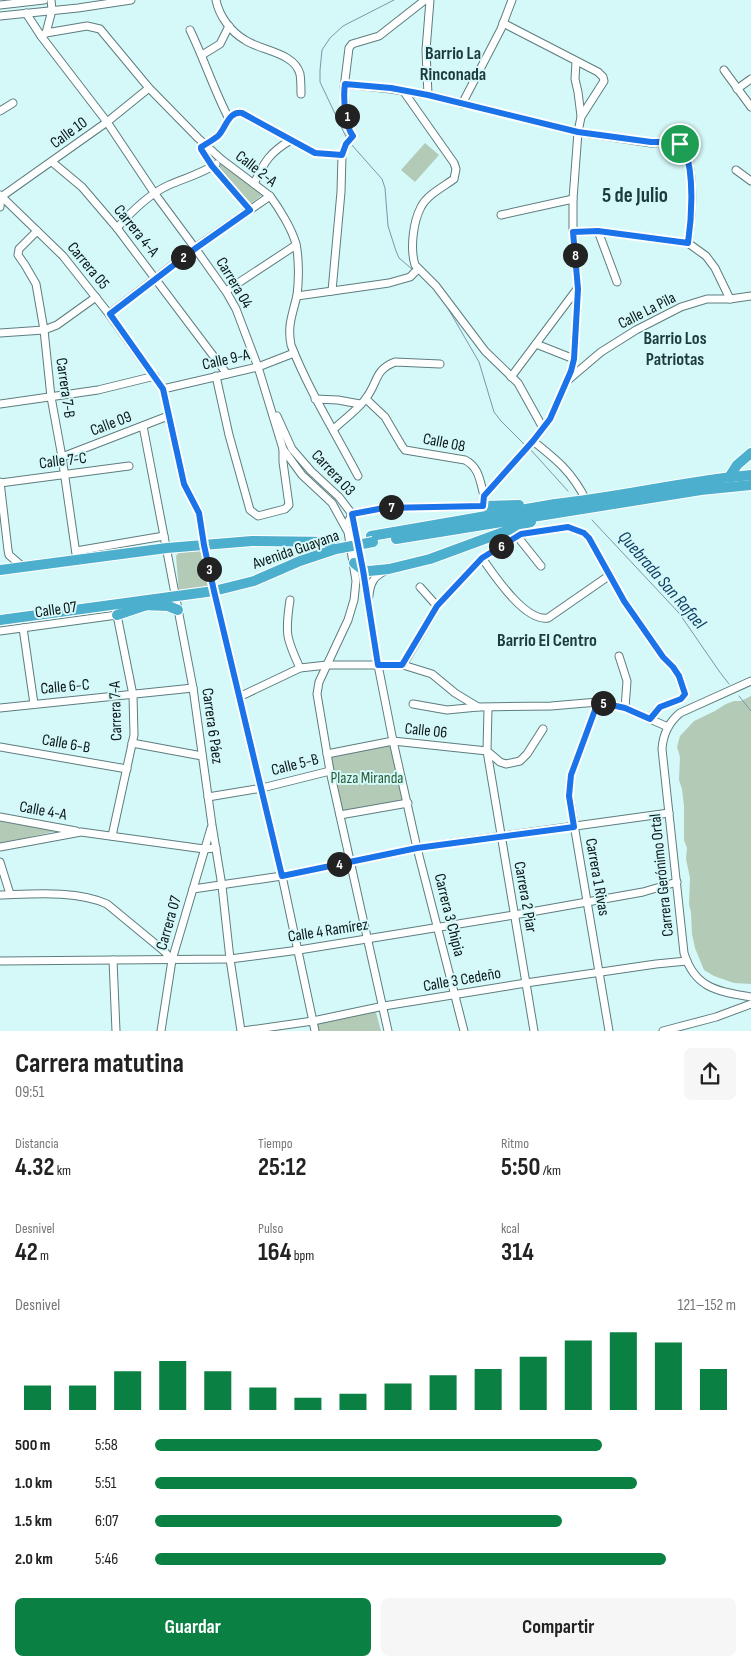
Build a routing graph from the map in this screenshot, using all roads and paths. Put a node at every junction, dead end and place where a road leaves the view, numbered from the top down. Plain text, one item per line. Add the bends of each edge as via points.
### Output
1 (44, 0) edge
2 (51, 0) edge
3 (131, 0) edge
4 (216, 0) edge
5 (425, 0) edge
6 (430, 0) edge
7 (512, 0) edge
8 (16, 2) edge
9 (0, 6) edge
10 (52, 10) junction
11 (26, 13) junction
12 (0, 16) edge
13 (503, 23) junction
14 (229, 26) junction
15 (190, 30) dead end
16 (44, 34) junction
17 (202, 55) junction
18 (576, 62) junction
19 (724, 70) dead end
20 (751, 80) edge
21 (345, 84) junction
22 (149, 88) junction
23 (737, 89) junction
24 (404, 92) junction
25 (301, 94) dead end
26 (428, 95) junction
27 (12, 103) dead end
28 (462, 104) junction
29 (751, 107) edge
30 (0, 111) edge
31 (581, 117) junction
32 (229, 119) junction
33 (107, 122) junction
34 (578, 132) junction
35 (291, 140) junction
36 (206, 144) junction
37 (342, 155) junction
38 (221, 160) junction
39 (52, 162) junction
40 (212, 166) junction
41 (736, 170) dead end
42 (751, 181) edge
43 (254, 184) junction
44 (154, 194) junction
45 (1, 196) edge
46 (270, 196) junction
47 (573, 199) junction
48 (0, 207) edge
49 (250, 210) junction
50 (501, 215) dead end
51 (117, 228) junction
52 (37, 231) junction
53 (598, 231) junction
54 (573, 232) junction
55 (688, 243) junction
56 (296, 244) junction
57 (196, 248) junction
58 (417, 270) junction
59 (156, 278) junction
60 (617, 282) dead end
61 (578, 289) junction
62 (226, 291) junction
63 (332, 292) junction
64 (297, 296) junction
65 (751, 296) edge
66 (96, 297) junction
67 (730, 299) junction
68 (110, 314) junction
69 (44, 330) junction
70 (0, 333) edge
71 (536, 344) junction
72 (294, 353) junction
73 (574, 359) junction
74 (440, 364) dead end
75 (258, 367) junction
76 (227, 374) junction
77 (155, 376) junction
78 (216, 376) junction
79 (511, 377) junction
80 (568, 380) junction
81 (163, 389) junction
82 (51, 396) junction
83 (316, 399) junction
84 (269, 400) junction
85 (363, 401) junction
86 (0, 404) edge
87 (168, 416) junction
88 (144, 426) junction
89 (543, 428) junction
90 (334, 429) junction
91 (532, 442) junction
92 (283, 448) junction
93 (751, 453) edge
94 (62, 457) junction
95 (129, 466) dead end
96 (65, 474) junction
97 (751, 474) edge
98 (358, 476) dead end
99 (730, 476) junction
100 (0, 482) edge
101 (751, 485) edge
102 (586, 500) junction
103 (484, 501) junction
104 (556, 508) junction
105 (352, 514) junction
106 (3, 526) edge
107 (346, 526) junction
108 (164, 536) junction
109 (518, 536) junction
110 (204, 545) junction
111 (336, 546) junction
112 (167, 548) junction
113 (77, 556) junction
114 (482, 558) junction
115 (354, 563) junction
116 (541, 566) dead end
117 (22, 567) junction
118 (389, 569) junction
119 (0, 570) edge
120 (363, 570) junction
121 (610, 575) junction
122 (420, 587) dead end
123 (214, 591) junction
124 (176, 596) junction
125 (160, 598) junction
126 (290, 600) dead end
127 (127, 603) junction
128 (368, 603) junction
129 (144, 606) junction
130 (437, 606) junction
131 (178, 610) junction
132 (117, 615) junction
133 (0, 620) edge
134 (23, 628) junction
135 (0, 631) edge
136 (618, 656) dead end
137 (327, 665) junction
138 (378, 665) junction
139 (402, 665) junction
140 (300, 668) junction
141 (751, 681) edge
142 (193, 688) junction
143 (132, 695) junction
144 (239, 697) junction
145 (598, 702) junction
146 (34, 704) junction
147 (413, 704) dead end
148 (478, 707) junction
149 (0, 708) edge
150 (488, 708) junction
151 (625, 708) junction
152 (650, 719) junction
153 (668, 727) junction
154 (543, 729) dead end
155 (393, 741) junction
156 (132, 743) junction
157 (0, 747) edge
158 (487, 751) junction
159 (327, 754) junction
160 (202, 756) junction
161 (127, 769) junction
162 (330, 771) junction
163 (262, 788) junction
164 (208, 797) junction
165 (408, 803) junction
166 (669, 813) junction
167 (340, 815) junction
168 (0, 817) edge
169 (212, 825) junction
170 (574, 827) junction
171 (81, 832) junction
172 (112, 836) junction
173 (501, 836) junction
174 (0, 847) edge
175 (216, 848) junction
176 (417, 848) junction
177 (204, 849) junction
178 (350, 861) junction
179 (0, 862) edge
180 (282, 876) junction
181 (677, 882) junction
182 (222, 886) junction
183 (193, 889) junction
184 (10, 894) junction
185 (0, 895) edge
186 (587, 901) junction
187 (514, 915) junction
188 (438, 928) junction
189 (369, 938) junction
190 (299, 950) junction
191 (230, 959) junction
192 (113, 960) junction
193 (172, 960) junction
194 (687, 961) junction
195 (0, 962) edge
196 (599, 972) junction
197 (526, 982) junction
198 (455, 995) junction
199 (751, 997) edge
200 (751, 1004) edge
201 (384, 1006) junction
202 (313, 1021) junction
203 (116, 1031) edge
204 (161, 1031) edge
205 (242, 1031) edge
206 (315, 1031) edge
207 (388, 1031) edge
208 (464, 1031) edge
209 (534, 1031) edge
210 (609, 1031) edge
211 (662, 1031) edge

1 - 8 street
2 - 10 street
3 - 10 street
4 - 14 street
5 - 21 street via 379,36 350,46
6 - 26 street via 426,50
7 - 13 street
8 - 9 street
10 - 11 street
10 - 16 street
11 - 12 street
11 - 16 street, Carrera 04
13 - 18 street
13 - 28 street
14 - 17 street via 220,44
14 - 25 street via 246,42 292,63 300,74
15 - 17 street
16 - 22 street, Calle 2-A via 87,26 100,29
16 - 33 street, Carrera 04
17 - 32 street
18 - 31 street via 575,79
18 - 31 street via 601,74 604,81
19 - 23 street
20 - 23 street
21 - 24 street
21 - 37 street via 345,106 353,136
22 - 33 street, Calle 10
22 - 36 street, Calle 2-A
23 - 29 street
24 - 26 street
24 - 58 street via 456,169 454,179 421,206 413,240
26 - 28 street
27 - 30 street
28 - 34 street
31 - 34 street
32 - 35 street via 237,112 242,113
32 - 36 street via 217,136
33 - 39 street, Calle 10
33 - 44 street, Carrera 04
34 - 47 street
34 - 55 street via 672,142 682,146 686,153 693,214
35 - 37 street via 315,153
35 - 43 street via 267,159
36 - 38 street, Calle 2-A
36 - 40 street via 201,151
37 - 63 street
38 - 40 street
38 - 43 street, Calle 2-A
39 - 45 street, Calle 10
39 - 51 street, Carrera 4-A via 82,187
40 - 44 street
40 - 49 street
41 - 42 street
43 - 46 street, Calle 2-A
44 - 51 street
44 - 57 street, Carrera 04
45 - 48 street
45 - 52 street, Carrera 05
46 - 49 street
46 - 56 street, Calle 2-A
47 - 50 street
47 - 54 street
49 - 57 street
51 - 59 street, Carrera 4-A
52 - 66 street, Carrera 05 via 63,256
52 - 69 street, Carrera 7-B via 17,252 36,284
53 - 54 street
53 - 55 street
53 - 60 street
54 - 61 street
55 - 67 street via 716,268
56 - 62 street
56 - 64 street, Calle 2-A
57 - 59 street
57 - 62 street, Carrera 04
58 - 63 street via 410,277 389,283
58 - 79 street via 436,286 486,351
59 - 68 street
59 - 76 street, Carrera 4-A
61 - 71 street
61 - 73 street
62 - 75 street, Carrera 04
63 - 64 street
64 - 72 street, Calle 2-A via 289,336
65 - 67 street, Calle La Pila
66 - 68 street, Carrera 05
66 - 69 street
67 - 80 street, Calle La Pila via 707,299 681,307 601,352
68 - 77 street, Carrera 05
69 - 70 street
69 - 82 street, Carrera 7-B
71 - 73 street
71 - 79 street
72 - 75 street, Calle 9-A
72 - 83 street, Calle 2-A
73 - 80 street
74 - 85 street via 388,364 378,374
75 - 76 street, Calle 9-A
75 - 84 street, Carrera 04
76 - 78 street, Calle 9-A
77 - 81 street, Carrera 05
77 - 82 street via 98,390
78 - 81 street, Calle 9-A
78 - 92 street via 250,510 258,516 289,505
79 - 89 street via 518,383
80 - 89 street
81 - 87 street, Carrera 05
82 - 86 street
82 - 94 street, Carrera 7-B
83 - 85 street
83 - 90 street, Calle 2-A
84 - 92 street, Carrera 04
84 - 105 street, Carrera 03 via 292,449
85 - 90 street
85 - 103 street, Calle 08 via 385,417 406,450 473,464
87 - 88 street, Calle 09
87 - 110 street, Carrera 05 via 184,484 199,513
88 - 94 street, Calle 09
88 - 108 street, Carrera 6 Páez
89 - 91 street
90 - 98 street, Calle 2-A
91 - 102 street via 563,466 578,483
91 - 103 street
92 - 107 street, Carrera 04 via 302,475 332,502
93 - 99 highway
94 - 96 street, Carrera 7-B
95 - 96 street, Calle 7-C
96 - 100 street, Calle 7-C
96 - 113 street, Carrera 7-B
97 - 99 highway, Avenida Guayana
99 - 102 highway, Avenida Guayana
100 - 106 street
101 - 104 highway, Avenida Guayana
102 - 104 highway, Avenida Guayana
103 - 104 highway
103 - 105 street via 384,508
104 - 111 highway, Avenida Guayana, bridge
104 - 118 highway via 430,559
105 - 107 street
105 - 120 street, Carrera 03
106 - 117 street via 9,555
107 - 115 street, Carrera 04
108 - 112 street, Carrera 6 Páez
108 - 113 street
109 - 114 street
109 - 116 street
109 - 121 street via 568,527 584,533
110 - 111 highway, Avenida Guayana via 252,541
110 - 112 highway, Avenida Guayana
110 - 123 street, Carrera 05
111 - 123 highway, Avenida Guayana via 254,581
112 - 113 highway, Avenida Guayana
112 - 124 street, Carrera 6 Páez
113 - 117 highway, Avenida Guayana
114 - 121 street via 508,594 541,619 548,618
114 - 130 street
115 - 120 highway
115 - 137 street, Carrera 04 via 354,600
117 - 119 highway, Avenida Guayana
118 - 120 highway
118 - 128 street via 373,580
120 - 128 street, Carrera 3 Chipia
121 - 152 street via 624,601 673,667 684,689 681,699 660,707
122 - 130 street
123 - 124 highway, Avenida Guayana
123 - 144 street, Carrera 05
124 - 125 highway, Avenida Guayana
124 - 131 street, Carrera 6 Páez
125 - 127 highway, Avenida Guayana
125 - 129 highway
126 - 140 street via 287,639
127 - 129 highway
127 - 133 highway, Avenida Guayana
128 - 138 street, Carrera 3 Chipia
129 - 131 highway via 168,606
129 - 132 highway
130 - 139 street
131 - 142 street, Carrera 6 Páez
132 - 134 street, Calle 07
132 - 143 street, Carrera 7-A
134 - 135 street, Calle 07
134 - 146 street
136 - 151 street via 627,681
137 - 138 street
137 - 140 street
137 - 159 street, Carrera 04 via 317,694
138 - 139 street
138 - 155 street, Carrera 3 Chipia
139 - 148 street via 432,674
140 - 144 street
141 - 153 street, Carrera Gerónimo Ortal via 680,714
142 - 143 street, Calle 6-C
142 - 160 street, Carrera 6 Páez
143 - 146 street, Calle 6-C
143 - 156 street, Carrera 7-A
144 - 163 street, Carrera 05
145 - 150 street
145 - 151 street
145 - 170 street, Carrera 1 Rivas via 571,775 569,796
146 - 149 street, Calle 6-C
147 - 148 street via 447,710
148 - 150 street
150 - 158 street, Carrera 2 Piar
151 - 152 street
152 - 153 street
153 - 166 street, Carrera Gerónimo Ortal via 662,749
154 - 158 street, Calle 06 via 520,761 506,764
155 - 158 street, Calle 06
155 - 159 street, Calle 06
155 - 165 street, Carrera 3 Chipia
156 - 160 street
156 - 161 street, Carrera 7-A
157 - 161 street, Calle 6-B
158 - 173 street, Carrera 2 Piar
159 - 162 street, Carrera 04
160 - 164 street, Carrera 6 Páez
161 - 172 street, Carrera 7-A
162 - 163 street, Calle 5-B
162 - 167 street, Carrera 04
163 - 164 street, Calle 5-B
163 - 180 street, Carrera 05
164 - 169 street, Carrera 6 Páez
165 - 167 street
165 - 176 street, Carrera 3 Chipia
166 - 170 street
166 - 181 street, Carrera Gerónimo Ortal
167 - 178 street, Carrera 04
168 - 171 street, Calle 4-A
169 - 175 street, Carrera 6 Páez
169 - 177 street, Carrera 07
170 - 173 street
170 - 186 street, Carrera 1 Rivas
171 - 172 street
171 - 174 street
172 - 177 street
173 - 176 street
173 - 187 street, Carrera 2 Piar
175 - 177 street
175 - 182 street, Carrera 6 Páez
176 - 178 street
176 - 188 street, Carrera 3 Chipia
177 - 183 street, Carrera 07
178 - 180 street
178 - 189 street, Carrera 04
179 - 184 street
180 - 182 street
180 - 190 street, Carrera 05
181 - 186 street, Calle 4 Ramírez via 643,892
181 - 194 street, Carrera Gerónimo Ortal
182 - 183 street
182 - 191 street, Carrera 6 Páez
183 - 193 street, Carrera 07
184 - 185 street
184 - 193 street via 71,895 100,901
186 - 187 street, Calle 4 Ramírez
186 - 196 street, Carrera 1 Rivas
187 - 188 street, Calle 4 Ramírez
187 - 197 street, Carrera 2 Piar
188 - 189 street, Calle 4 Ramírez
188 - 198 street, Carrera 3 Chipia
189 - 190 street, Calle 4 Ramírez
189 - 201 street, Carrera 04
190 - 191 street, Calle 4 Ramírez
190 - 202 street, Carrera 05
191 - 193 street, Calle 4 Ramírez
191 - 205 street, Carrera 6 Páez
192 - 193 street, Calle 4 Ramírez
192 - 195 street, Calle 4 Ramírez
192 - 203 street
193 - 204 street, Carrera 07
194 - 196 street, Calle 3 Cedeño
194 - 199 street, Carrera Gerónimo Ortal via 694,975 706,985
196 - 197 street, Calle 3 Cedeño
196 - 210 street, Carrera 1 Rivas
197 - 198 street, Calle 3 Cedeño
197 - 209 street, Carrera 2 Piar
198 - 201 street, Calle 3 Cedeño
198 - 208 street, Carrera 3 Chipia
200 - 211 street
201 - 202 street, Calle 3 Cedeño
201 - 207 street, Carrera 04
202 - 205 street, Calle 3 Cedeño
202 - 206 street, Carrera 05

